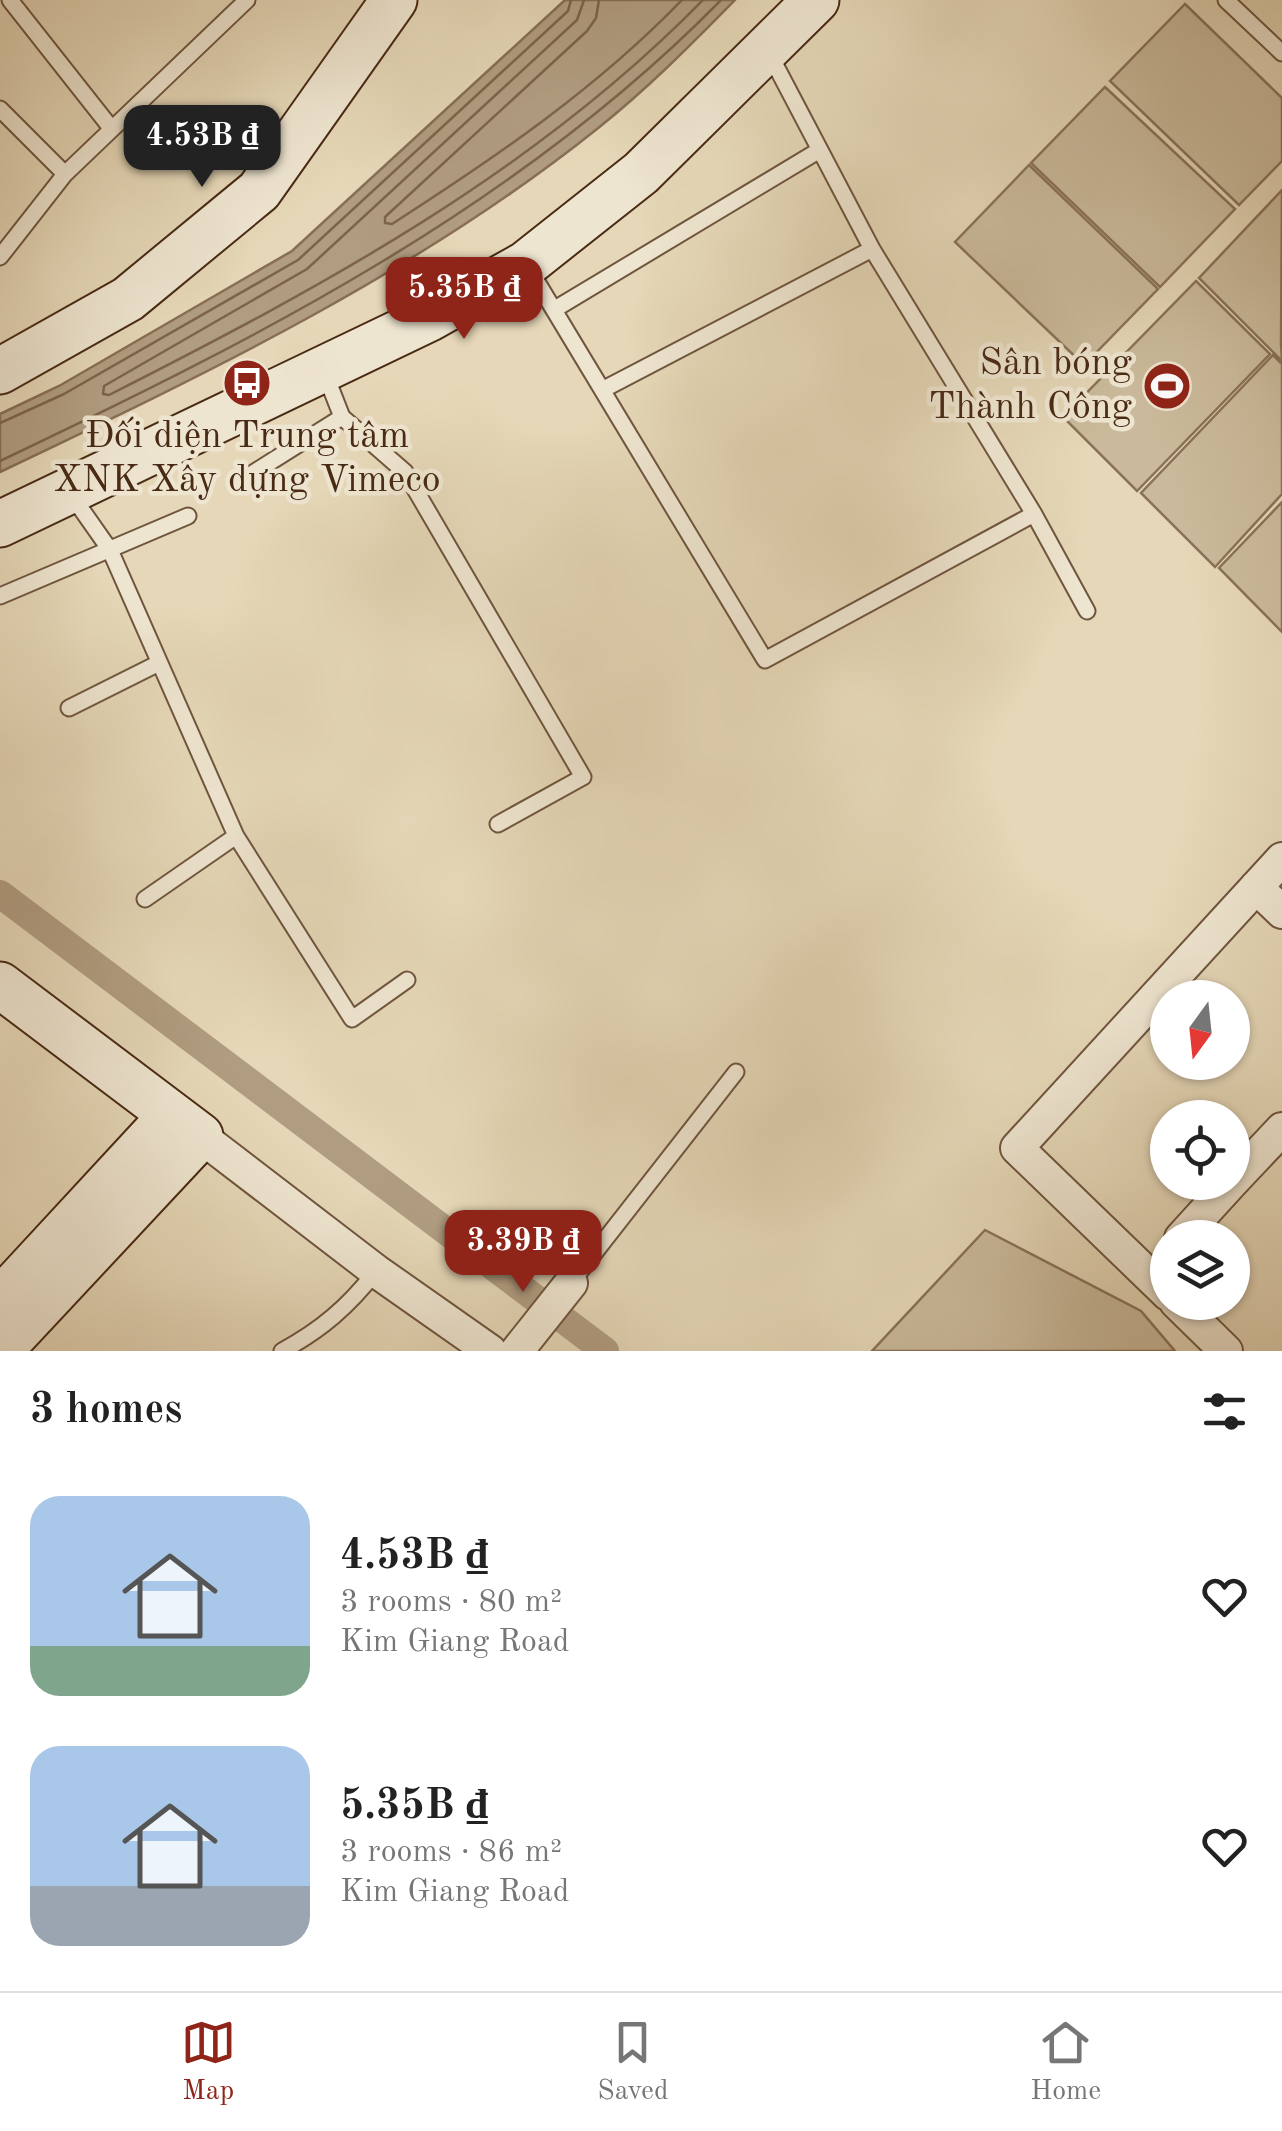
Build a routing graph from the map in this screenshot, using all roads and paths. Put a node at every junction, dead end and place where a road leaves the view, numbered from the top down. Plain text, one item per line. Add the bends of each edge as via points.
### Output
1 (10, 0) edge
2 (394, 0) edge
3 (816, 0) edge
4 (1226, 0) edge
5 (242, 2) edge
6 (768, 50) junction
7 (1282, 53) edge
8 (0, 109) edge
9 (110, 128) junction
10 (818, 151) junction
11 (65, 174) junction
12 (872, 250) junction
13 (0, 257) edge
14 (526, 264) junction
15 (555, 308) junction
16 (322, 368) junction
17 (0, 372) edge
18 (604, 389) junction
19 (342, 417) junction
20 (253, 473) dead end
21 (68, 490) junction
22 (1034, 514) junction
23 (188, 516) dead end
24 (0, 524) edge
25 (110, 550) junction
26 (0, 596) edge
27 (1086, 611) dead end
28 (159, 663) junction
29 (70, 708) dead end
30 (498, 824) dead end
31 (236, 836) junction
32 (1273, 875) edge
33 (144, 899) dead end
34 (1282, 912) edge
35 (407, 980) dead end
36 (0, 985) edge
37 (736, 1072) dead end
38 (186, 1125) junction
39 (1279, 1138) edge
40 (1250, 1165) edge
41 (1215, 1200) edge
42 (1197, 1220) edge
43 (1150, 1264) edge
44 (376, 1272) junction
45 (570, 1284) joint
46 (0, 1301) edge
47 (1194, 1320) edge
48 (522, 1347) edge
49 (0, 1350) edge
50 (282, 1351) edge
51 (490, 1351) edge
52 (1226, 1351) edge

1 - 9 lane
2 - 17 street via 259,192 128,299
3 - 6 street
4 - 7 lane
5 - 9 lane
6 - 10 lane
6 - 14 street via 641,173
8 - 11 lane
9 - 11 lane
10 - 12 lane
10 - 15 lane
11 - 13 lane
12 - 18 lane
12 - 22 lane
14 - 15 lane
14 - 16 street
15 - 18 lane
16 - 19 lane
16 - 21 street
18 - 22 lane via 764,660
19 - 20 lane
19 - 30 lane via 406,472 583,777
21 - 24 street
21 - 25 lane
22 - 27 lane
23 - 25 lane
25 - 26 lane
25 - 28 lane
28 - 29 lane
28 - 31 lane
31 - 33 lane
31 - 35 lane via 352,1019
32 - 34 street
32 - 43 street via 1017,1148
36 - 38 street
37 - 45 lane
38 - 44 street
38 - 46 street
38 - 49 street
39 - 40 street
41 - 42 street
44 - 50 lane via 331,1320
44 - 51 street
45 - 48 street
47 - 52 street

